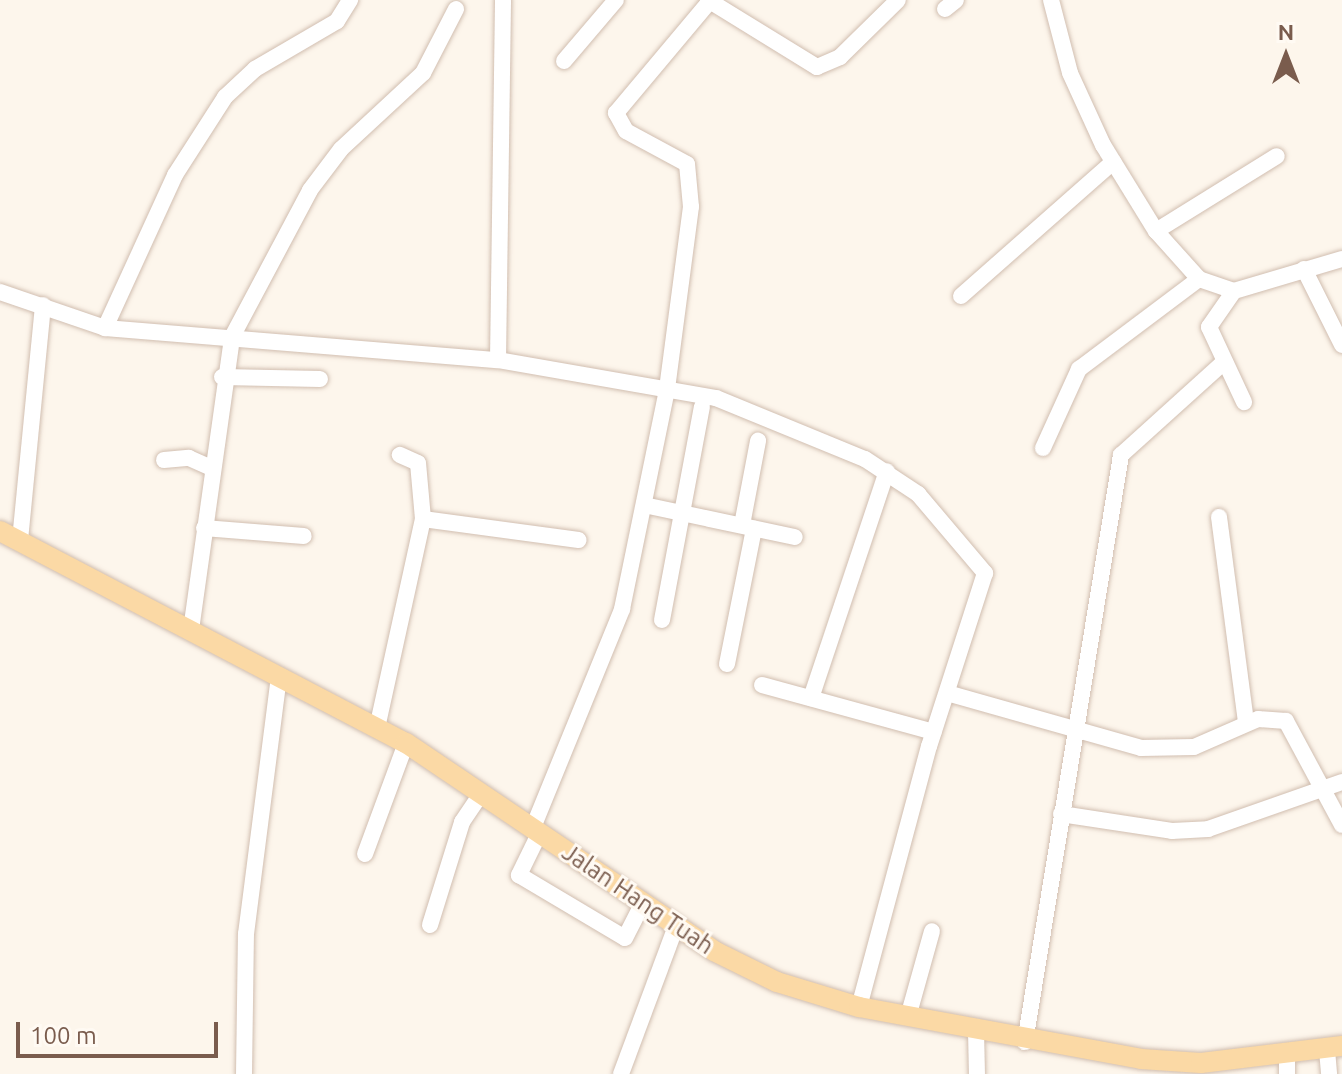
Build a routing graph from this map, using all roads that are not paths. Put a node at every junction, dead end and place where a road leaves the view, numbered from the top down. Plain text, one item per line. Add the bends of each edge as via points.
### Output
1 (350, 0) edge
2 (503, 0) edge
3 (616, 0) edge
4 (898, 0) edge
5 (1051, 0) edge
6 (709, 1) edge
7 (456, 9) dead end
8 (564, 61) dead end
9 (1277, 156) dead end
10 (1113, 162) junction
11 (1156, 231) junction
12 (1342, 259) edge
13 (1304, 269) junction
14 (1199, 279) junction
15 (1234, 291) junction
16 (0, 292) edge
17 (961, 296) dead end
18 (43, 305) junction
19 (105, 328) junction
20 (232, 337) junction
21 (1342, 345) edge
22 (498, 360) junction
23 (1224, 362) junction
24 (222, 377) junction
25 (320, 379) dead end
26 (667, 389) junction
27 (1244, 402) dead end
28 (702, 407) dead end
29 (758, 441) dead end
30 (1043, 448) dead end
31 (400, 455) dead end
32 (164, 460) dead end
33 (211, 468) junction
34 (887, 471) junction
35 (644, 505) junction
36 (682, 513) junction
37 (1219, 517) dead end
38 (423, 519) junction
39 (748, 527) junction
40 (204, 528) junction
41 (0, 531) edge
42 (304, 536) dead end
43 (795, 537) dead end
44 (20, 540) junction
45 (579, 540) dead end
46 (662, 620) dead end
47 (191, 630) junction
48 (727, 664) dead end
49 (279, 676) junction
50 (762, 685) dead end
51 (947, 693) junction
52 (811, 698) junction
53 (1246, 723) junction
54 (377, 728) junction
55 (934, 732) junction
56 (1080, 733) junction
57 (406, 743) junction
58 (1342, 782) edge
59 (1320, 792) junction
60 (480, 795) junction
61 (1061, 814) junction
62 (1342, 825) edge
63 (536, 832) junction
64 (365, 854) dead end
65 (643, 903) junction
66 (430, 925) dead end
67 (676, 926) junction
68 (932, 931) dead end
69 (859, 1007) junction
70 (908, 1017) junction
71 (976, 1031) junction
72 (1025, 1042) junction
73 (1335, 1048) edge
74 (1287, 1066) edge
75 (1201, 1069) edge
76 (244, 1074) edge
77 (621, 1074) edge
78 (977, 1074) edge
79 (1329, 1074) edge

1 - 19 street via 337,21 255,69 225,97 175,175
2 - 22 street
3 - 8 street
4 - 6 street via 840,57 817,67
5 - 10 street via 1070,73
6 - 26 street via 616,113 626,131 675,152 691,176
7 - 20 street via 423,73 341,149 310,190
9 - 11 street
10 - 11 street
10 - 17 street
11 - 14 street
12 - 13 street
13 - 15 street
13 - 21 street
14 - 15 street
14 - 30 street via 1079,369
15 - 23 street via 1209,327
16 - 18 street
18 - 19 street
18 - 44 street
19 - 20 street
20 - 22 street
20 - 24 street
22 - 26 street
23 - 27 street
23 - 56 street via 1123,448
24 - 25 street
24 - 33 street
26 - 34 street via 740,405
26 - 35 street
28 - 36 street
29 - 39 street
31 - 38 street via 418,463
32 - 33 street via 189,458
33 - 40 street
34 - 51 street via 932,506 985,573
34 - 52 street
35 - 36 street
35 - 63 street via 622,609
36 - 39 street
36 - 46 street
37 - 53 street
38 - 45 street
38 - 54 street
39 - 43 street
39 - 48 street
40 - 42 street
40 - 47 street
41 - 44 main road, Jalan Hang Tuah
44 - 47 main road, Jalan Hang Tuah
47 - 49 main road, Jalan Hang Tuah
49 - 54 main road, Jalan Hang Tuah
49 - 76 street via 246,934
50 - 52 street
51 - 55 street
51 - 56 street
52 - 55 street
53 - 56 street via 1210,743 1176,749
53 - 59 street via 1269,718 1293,725
54 - 57 main road, Jalan Hang Tuah
55 - 69 street
56 - 61 street
57 - 60 main road, Jalan Hang Tuah
57 - 64 street
58 - 59 street
59 - 61 street via 1190,831
59 - 62 street
60 - 63 main road, Jalan Hang Tuah
60 - 66 street via 462,822
61 - 72 street
63 - 65 main road, Jalan Hang Tuah
63 - 65 street via 519,875 625,938
65 - 67 main road, Jalan Hang Tuah
67 - 69 main road, Jalan Hang Tuah via 777,982
67 - 77 street
68 - 70 street
69 - 70 main road, Jalan Hang Tuah
70 - 71 main road, Jalan Hang Tuah
71 - 72 main road, Jalan Hang Tuah
71 - 78 street
72 - 75 main road, Jalan Hang Tuah
73 - 74 main road, Jalan Hang Tuah
73 - 79 street
74 - 75 main road, Jalan Hang Tuah

